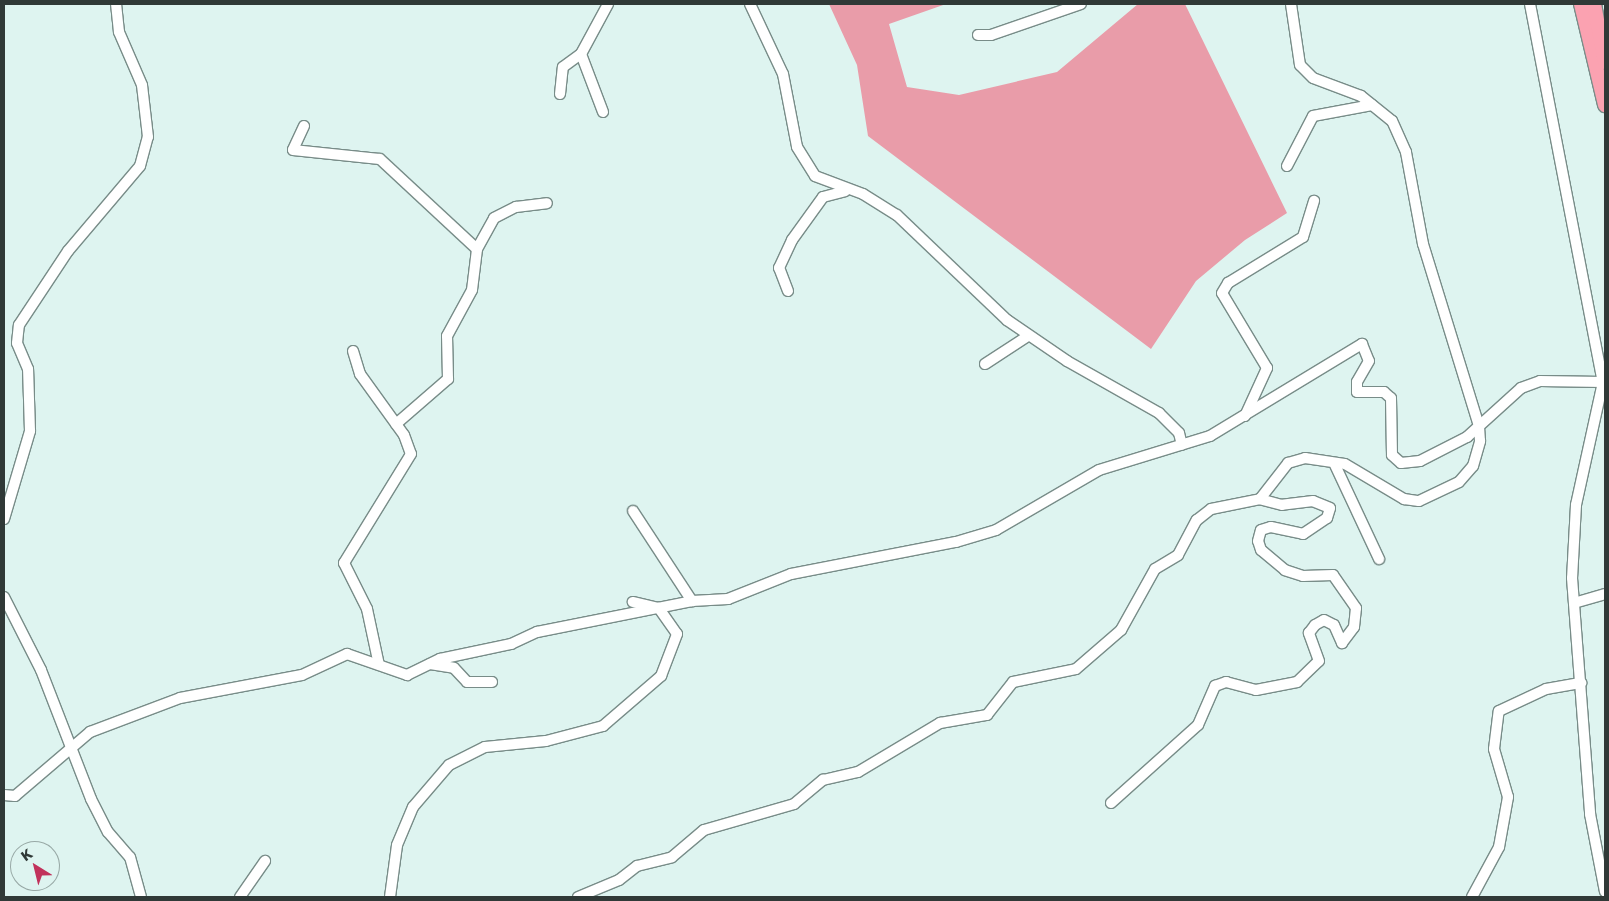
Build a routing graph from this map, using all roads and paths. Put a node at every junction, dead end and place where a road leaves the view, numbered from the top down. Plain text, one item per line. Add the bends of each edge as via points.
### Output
1 (116, 4) edge
2 (608, 4) edge
3 (750, 4) edge
4 (1081, 4) edge
5 (1291, 4) edge
6 (1530, 4) edge
7 (1581, 4) edge
8 (1594, 4) edge
9 (978, 35) dead end
10 (582, 54) junction
11 (1605, 62) edge
12 (560, 94) dead end
13 (1372, 105) junction
14 (1605, 105) edge
15 (603, 112) dead end
16 (304, 126) dead end
17 (1287, 166) dead end
18 (851, 190) junction
19 (1314, 200) dead end
20 (547, 203) dead end
21 (477, 249) junction
22 (788, 291) dead end
23 (1028, 336) junction
24 (353, 351) dead end
25 (985, 364) dead end
26 (1603, 382) junction
27 (1244, 416) junction
28 (396, 424) junction
29 (1479, 426) junction
30 (1182, 445) junction
31 (1334, 464) junction
32 (1260, 499) junction
33 (634, 510) dead end
34 (4, 519) edge
35 (1379, 559) dead end
36 (1605, 594) edge
37 (4, 597) edge
38 (692, 601) junction
39 (633, 602) dead end
40 (1574, 603) junction
41 (659, 608) junction
42 (430, 664) junction
43 (379, 665) junction
44 (492, 682) dead end
45 (1581, 683) junction
46 (72, 745) junction
47 (4, 796) edge
48 (4, 803) edge
49 (1111, 803) dead end
50 (266, 861) dead end
51 (1605, 892) edge
52 (141, 897) edge
53 (240, 897) edge
54 (390, 897) edge
55 (578, 897) edge
56 (1472, 897) edge

1 - 34 street via 119,32 142,85 148,137 140,166 68,251 20,325 17,343 28,369 30,431
2 - 10 street
3 - 18 street via 783,74 801,157 815,176
4 - 9 street via 991,35
5 - 13 street via 1300,65 1313,78 1360,96
6 - 26 street
7 - 14 highway
8 - 11 highway
10 - 12 street via 563,67
10 - 15 street
13 - 17 street via 1313,116
13 - 29 street via 1392,121 1406,152 1423,244
16 - 21 street via 294,150 380,159
18 - 22 street via 824,198 792,240 779,268
18 - 23 street via 886,207 924,236 977,294
19 - 27 street via 1303,237 1228,283 1222,293 1268,368
20 - 21 street via 500,213
21 - 28 street via 472,290 447,336 448,380
23 - 25 street
23 - 30 street via 1159,413 1179,434
24 - 28 street via 360,374
26 - 29 street via 1540,381 1521,388
26 - 40 street via 1576,505
27 - 29 street via 1362,344 1369,361 1357,382 1357,392 1384,392 1391,398 1392,455 1401,462 1420,461
27 - 30 street via 1210,436
28 - 43 street via 410,448 410,460 346,556 344,568 366,610
29 - 31 street via 1480,441 1473,466 1446,490 1419,501 1404,499 1345,464
30 - 38 street via 1099,470 996,530 956,542 791,574 728,599
31 - 32 street via 1305,458 1288,463
31 - 35 street
32 - 49 street via 1282,505 1313,501 1330,508 1327,518 1303,534 1271,527 1261,530 1258,541 1261,550 1284,570 1303,576 1334,575 1356,608 1354,628 1342,643 1334,625 1324,620 1315,625 1309,633 1319,661 1297,682 1256,690 1226,682 1215,686 1198,725
32 - 55 street via 1211,509 1196,520 1178,555 1155,569 1121,630 1076,670 1013,682 987,715 940,723 858,772 823,780 794,804 704,830 672,857 637,866 619,880
33 - 38 street
36 - 40 street
37 - 46 street via 41,670
38 - 41 street
39 - 41 street
40 - 45 street
41 - 42 street via 537,632 511,644
41 - 54 street via 677,634 675,648 661,676 624,712 603,726 546,741 484,748 449,765 428,785 397,845
42 - 43 street via 407,675
42 - 44 street via 454,668 467,682
43 - 46 street via 347,654 302,675 180,698 96,730
45 - 51 street via 1590,814
45 - 56 street via 1546,689 1498,712 1494,749 1508,797 1499,847
46 - 47 street via 15,796
46 - 52 street via 108,832 130,857
47 - 48 street
50 - 53 street

